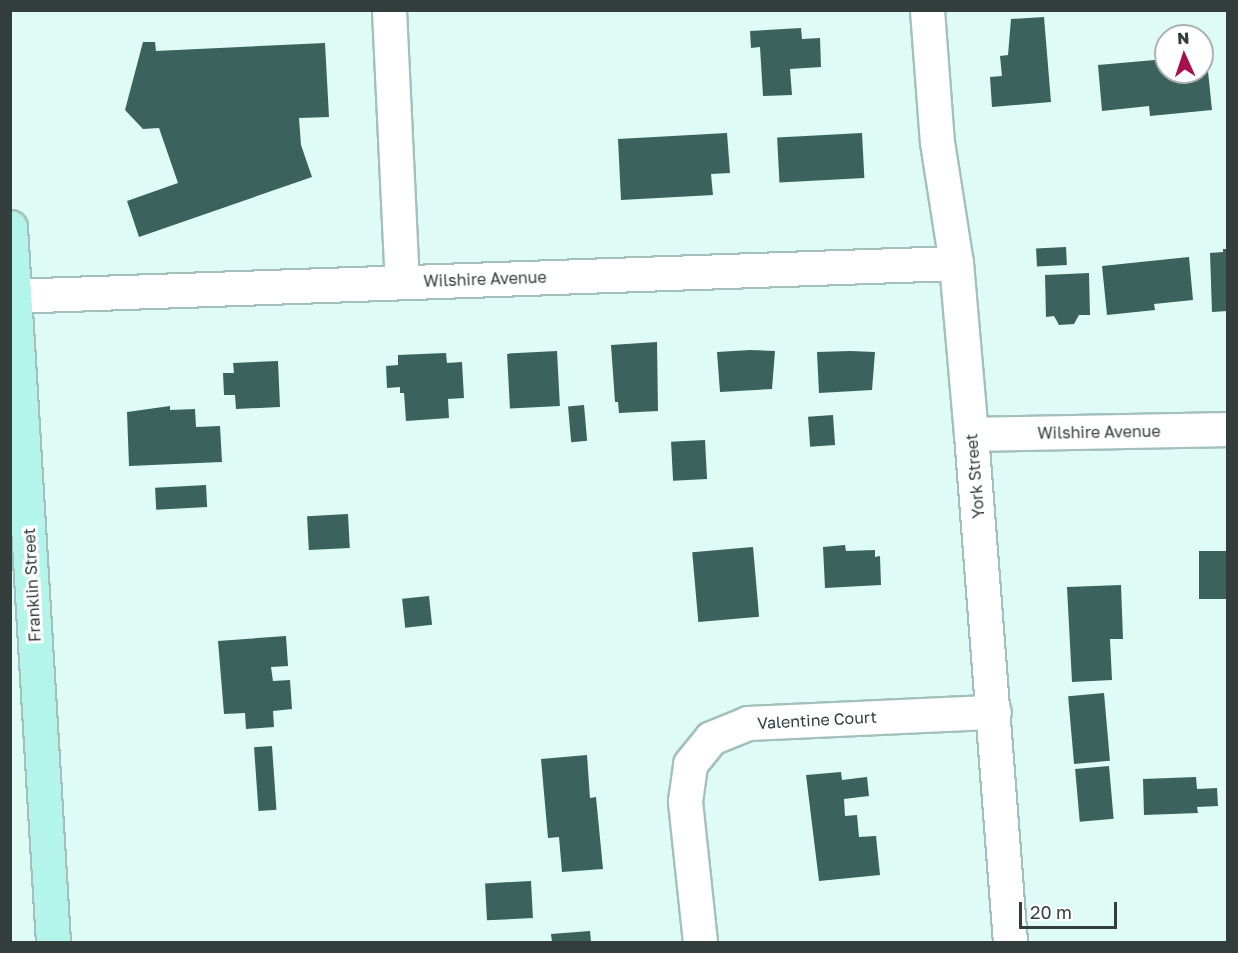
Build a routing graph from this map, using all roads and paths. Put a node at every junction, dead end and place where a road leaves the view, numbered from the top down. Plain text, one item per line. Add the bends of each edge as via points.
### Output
1 (389, 10) edge
2 (927, 10) edge
3 (10, 227) edge
4 (956, 263) junction
5 (402, 282) junction
6 (13, 295) edge
7 (1227, 429) edge
8 (971, 434) junction
9 (994, 712) junction
10 (53, 942) edge
11 (700, 942) edge
12 (1010, 942) edge

1 - 5 street
2 - 4 street, York Street via 937,142
3 - 6 main road, Franklin Street
4 - 5 street, Wilshire Avenue
4 - 8 street, York Street
5 - 6 street, Wilshire Avenue
6 - 10 main road, Franklin Street
7 - 8 street, Wilshire Avenue
8 - 9 street, York Street
9 - 11 street, Valentine Court via 748,723 711,738 690,764 686,801
9 - 12 street, York Street

